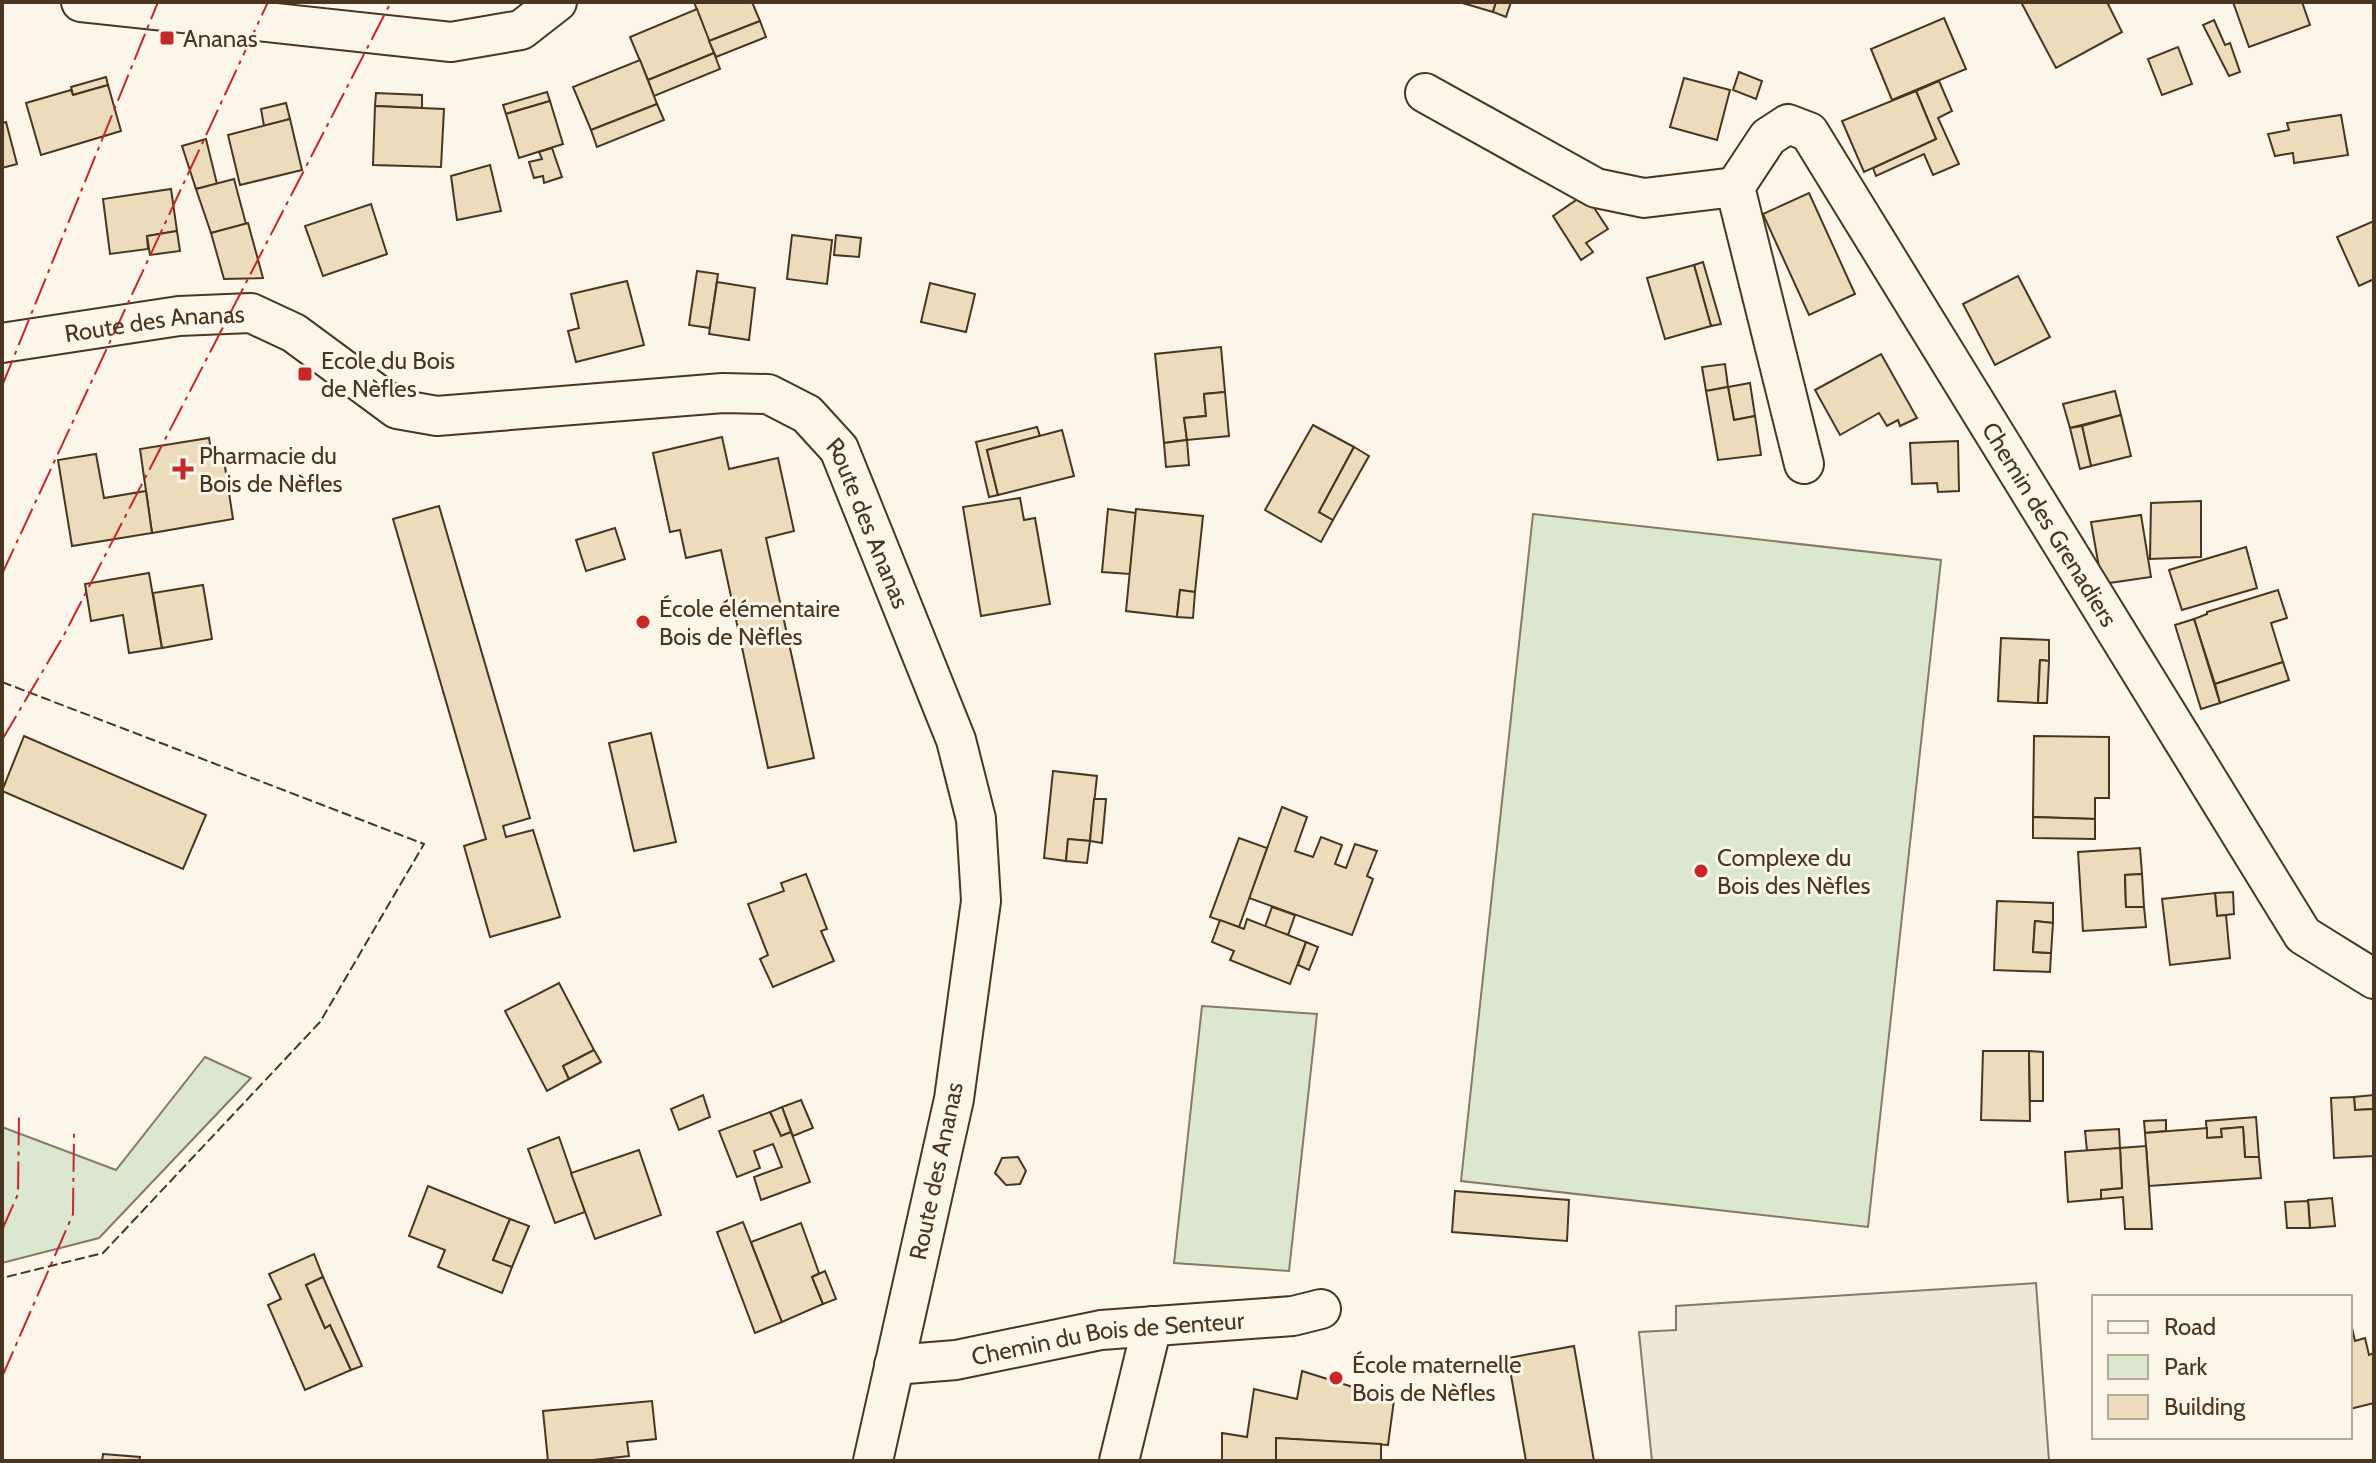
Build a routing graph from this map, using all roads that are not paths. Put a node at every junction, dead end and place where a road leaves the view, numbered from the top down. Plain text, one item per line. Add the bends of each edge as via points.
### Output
1 (81, 2) edge
2 (557, 2) edge
3 (1425, 93) dead end
4 (1735, 187) junction
5 (2, 343) edge
6 (1804, 464) dead end
7 (2374, 979) edge
8 (1321, 1309) dead end
9 (1152, 1326) junction
10 (894, 1365) junction
11 (873, 1461) edge
12 (1119, 1461) edge

1 - 2 street via 451,42 521,30
3 - 4 street via 1596,188 1644,198
4 - 6 street
4 - 7 street, Chemin des Grenadiers via 1768,137 1788,124 1809,132 2303,935
5 - 10 street, Route des Ananas via 179,316 251,313 294,333 397,409 437,416 768,394 807,414 839,449 956,740 976,819 981,901 954,1099
8 - 9 street, Chemin du Bois de Senteur via 1293,1316
9 - 10 street, Chemin du Bois de Senteur via 1101,1330 956,1360
9 - 12 street
10 - 11 street, Route des Ananas

